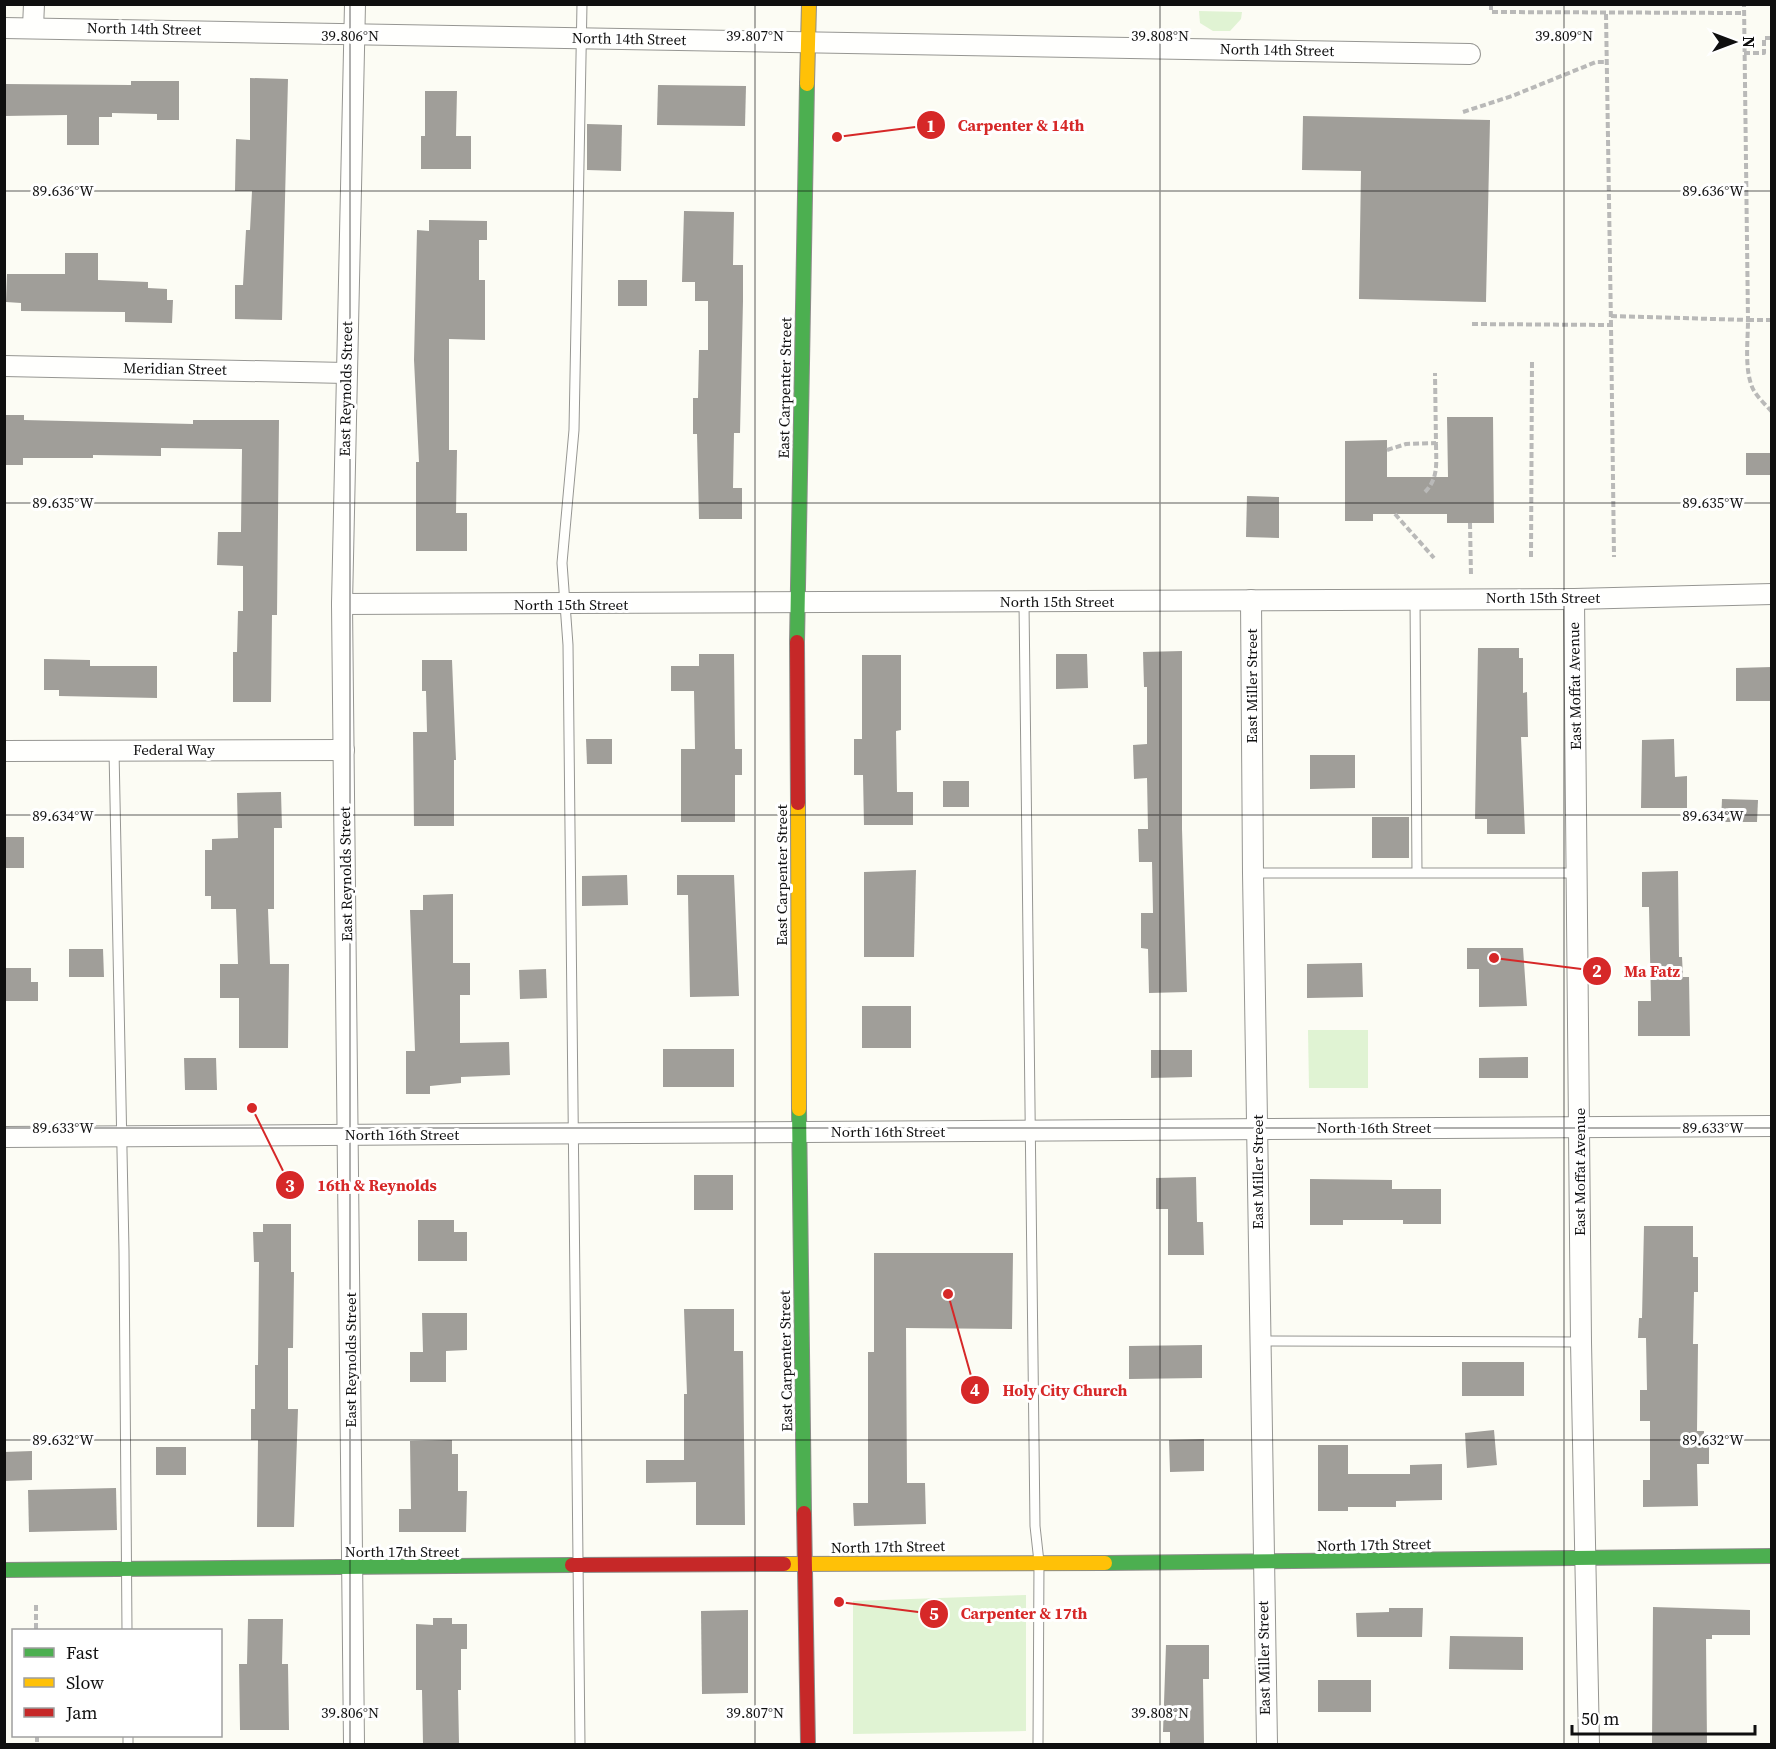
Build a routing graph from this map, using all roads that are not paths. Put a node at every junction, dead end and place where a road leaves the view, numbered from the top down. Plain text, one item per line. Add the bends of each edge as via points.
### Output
1 (34, 4) edge
2 (355, 4) edge
3 (582, 4) edge
4 (809, 4) edge
5 (33, 27) junction
6 (4, 28) edge
7 (354, 34) junction
8 (581, 38) junction
9 (809, 41) junction
10 (1470, 54) dead end
11 (4, 366) edge
12 (346, 373) junction
13 (1772, 594) edge
14 (1414, 599) junction
15 (1574, 599) junction
16 (1251, 600) junction
17 (797, 603) junction
18 (1024, 603) junction
19 (342, 604) junction
20 (565, 605) junction
21 (114, 750) junction
22 (344, 750) junction
23 (4, 751) edge
24 (1417, 872) junction
25 (1253, 873) junction
26 (1576, 873) junction
27 (1772, 1126) edge
28 (1580, 1127) junction
29 (1258, 1128) junction
30 (1032, 1131) junction
31 (799, 1132) junction
32 (574, 1134) junction
33 (349, 1135) junction
34 (4, 1137) edge
35 (122, 1137) junction
36 (1259, 1341) junction
37 (1581, 1342) junction
38 (1772, 1556) edge
39 (1586, 1559) junction
40 (1039, 1562) junction
41 (1262, 1563) junction
42 (807, 1565) junction
43 (578, 1566) junction
44 (126, 1568) junction
45 (352, 1569) junction
46 (4, 1570) edge
47 (127, 1629) edge
48 (354, 1744) edge
49 (580, 1744) edge
50 (808, 1744) edge
51 (1038, 1744) edge
52 (1267, 1744) edge
53 (1589, 1744) edge

1 - 5 street
2 - 7 street, East Reynolds Street
3 - 8 lane
4 - 9 street, East Carpenter Street
5 - 6 street, North 14th Street
5 - 7 street, North 14th Street
7 - 8 street, North 14th Street
7 - 12 street, East Reynolds Street
8 - 9 street, North 14th Street
8 - 20 lane via 574,430 562,564
9 - 10 street, North 14th Street
9 - 17 street, East Carpenter Street
11 - 12 street, Meridian Street
12 - 19 street, East Reynolds Street
13 - 15 street, North 15th Street
14 - 15 street, North 15th Street
14 - 16 street, North 15th Street
14 - 24 lane
15 - 26 street, East Moffat Avenue
16 - 18 street, North 15th Street
16 - 25 street, East Miller Street
17 - 18 street, North 15th Street
17 - 20 street, North 15th Street
17 - 31 street, East Carpenter Street
18 - 30 lane
19 - 20 street, North 15th Street
19 - 22 street, East Reynolds Street
20 - 32 lane
21 - 22 street, Federal Way
21 - 23 street, Federal Way
21 - 35 lane
22 - 33 street, East Reynolds Street
24 - 25 lane
24 - 26 lane
25 - 29 street, East Miller Street
26 - 28 street, East Moffat Avenue
27 - 28 street, North 16th Street
28 - 29 street, North 16th Street
28 - 37 street, East Moffat Avenue
29 - 30 street, North 16th Street
29 - 36 street, East Miller Street
30 - 31 street, North 16th Street
30 - 40 lane via 1035,1526
31 - 32 street, North 16th Street
31 - 42 street, East Carpenter Street
32 - 33 street, North 16th Street
32 - 43 lane
33 - 35 street, North 16th Street
33 - 45 street, East Reynolds Street
34 - 35 street, North 16th Street
35 - 44 lane
36 - 37 lane
36 - 41 street, East Miller Street
37 - 39 street, East Moffat Avenue
38 - 39 street, North 17th Street
39 - 41 street, North 17th Street
39 - 53 street, East Moffat Avenue
40 - 41 street, North 17th Street
40 - 42 street, North 17th Street
40 - 51 lane
41 - 52 street, East Miller Street
42 - 43 street, North 17th Street
42 - 50 street, East Carpenter Street
43 - 45 street, North 17th Street
43 - 49 lane
44 - 45 street, North 17th Street
44 - 46 street, North 17th Street
44 - 47 lane
45 - 48 street, East Reynolds Street

